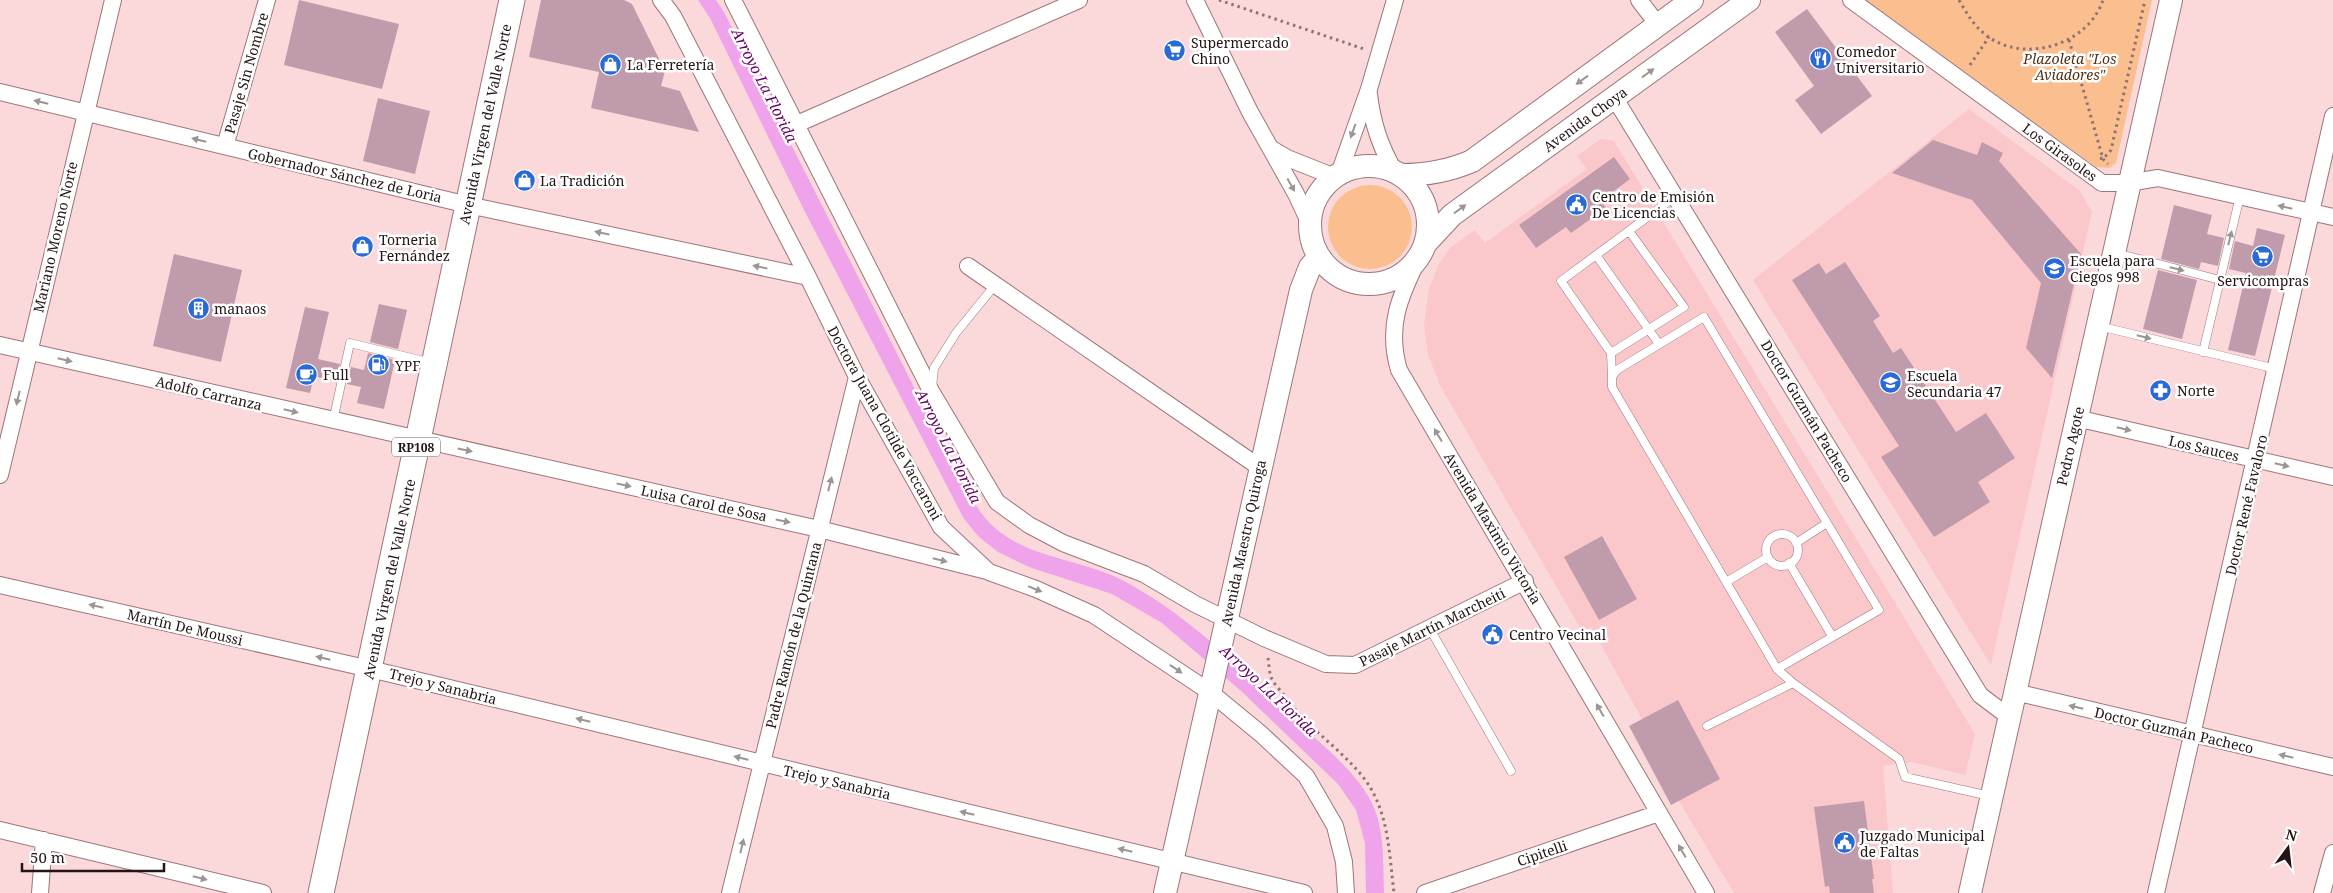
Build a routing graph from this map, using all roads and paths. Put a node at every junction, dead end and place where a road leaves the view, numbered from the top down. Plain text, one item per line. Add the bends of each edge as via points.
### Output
1 (112, 0) edge
2 (267, 0) edge
3 (512, 0) edge
4 (661, 0) edge
5 (733, 0) edge
6 (1079, 0) edge
7 (1195, 0) edge
8 (1219, 0) edge
9 (1395, 0) edge
10 (1639, 0) edge
11 (1692, 0) edge
12 (1749, 0) edge
13 (1851, 0) edge
14 (1959, 0) edge
15 (2103, 0) edge
16 (2145, 0) edge
17 (2171, 0) edge
18 (1658, 25) junction
19 (1988, 37) junction
20 (2069, 40) junction
21 (1379, 54) junction
22 (1968, 68) dead end
23 (1369, 89) junction
24 (0, 92) edge
25 (1614, 97) junction
26 (85, 112) junction
27 (2333, 116) edge
28 (797, 124) junction
29 (225, 146) junction
30 (1270, 148) junction
31 (2092, 157) dead end
32 (2103, 159) junction
33 (1398, 173) junction
34 (1337, 175) junction
35 (2128, 183) junction
36 (1676, 196) junction
37 (2240, 196) junction
38 (468, 205) junction
39 (2312, 212) junction
40 (2333, 218) edge
41 (1310, 224) junction
42 (1629, 231) junction
43 (1422, 250) junction
44 (2113, 252) junction
45 (1596, 255) junction
46 (1319, 257) junction
47 (968, 266) dead end
48 (808, 278) junction
49 (2220, 280) junction
50 (995, 285) junction
51 (2097, 326) junction
52 (1647, 330) junction
53 (1659, 344) junction
54 (0, 346) edge
55 (29, 352) junction
56 (2203, 352) junction
57 (1611, 353) junction
58 (434, 364) junction
59 (2276, 369) junction
60 (857, 377) junction
61 (1612, 377) junction
62 (931, 391) junction
63 (2076, 418) junction
64 (333, 421) junction
65 (418, 440) junction
66 (2256, 460) junction
67 (1259, 467) junction
68 (0, 475) edge
69 (2333, 477) edge
70 (1827, 523) junction
71 (819, 528) junction
72 (1796, 543) junction
73 (1768, 557) junction
74 (1789, 563) junction
75 (989, 572) junction
76 (1525, 582) junction
77 (1726, 582) junction
78 (0, 585) edge
79 (1224, 628) junction
80 (1430, 629) junction
81 (1832, 636) junction
82 (1264, 638) junction
83 (370, 669) junction
84 (1778, 669) junction
85 (1793, 682) junction
86 (1212, 684) junction
87 (2015, 692) junction
88 (2009, 717) junction
89 (1707, 726) dead end
90 (2194, 734) junction
91 (762, 764) junction
92 (2333, 767) edge
93 (1511, 771) dead end
94 (1992, 796) junction
95 (1659, 813) junction
96 (0, 830) edge
97 (44, 840) junction
98 (2333, 853) edge
99 (1172, 862) junction
100 (40, 893) edge
101 (263, 893) edge
102 (320, 893) edge
103 (730, 893) edge
104 (1165, 893) edge
105 (1304, 893) edge
106 (1346, 893) edge
107 (1394, 893) edge
108 (1425, 893) edge
109 (1706, 893) edge
110 (1970, 893) edge
111 (2156, 893) edge
112 (2322, 893) edge

1 - 26 street, Mariano Moreno Norte
2 - 29 street, Pasaje Sin Nombre
3 - 38 main road, Avenida Virgen del Valle Norte / RP108
4 - 48 street, Doctora Juana Clotilde Vaccaroni via 673,16
5 - 28 street, Pasaje Martín Marcheiti
6 - 28 street
7 - 30 street
8 - 21 path
9 - 21 street
10 - 18 street
11 - 18 main road
25 -> 12 main road, Avenida Choya
13 - 35 street, Los Girasoles via 2102,183
14 - 19 path via 1971,21
15 - 20 path via 2088,26
16 - 32 path via 2111,150
17 - 35 main road, Pedro Agote
18 -> 33 main road via 1472,161 1433,173
19 - 20 path via 2008,46 2028,49 2049,47
19 - 22 path
20 - 32 path
21 - 23 street
23 - 33 street via 1374,127 1386,156
23 -> 34 street
26 -> 24 street, Gobernador Sánchez de Loria
25 - 36 street, Doctor Guzmán Pacheco
43 -> 25 main road, Avenida Choya via 1452,215
29 -> 26 street, Gobernador Sánchez de Loria
26 - 55 street, Mariano Moreno Norte
27 - 39 street, Doctor René Favaloro
28 - 62 street, Pasaje Martín Marcheiti
29 - 38 street, Gobernador Sánchez de Loria
30 - 34 street via 1287,158
30 -> 41 street
31 - 32 path
32 - 35 path
33 - 34 main road via 1367,166
33 - 43 main road via 1416,188 1425,205 1429,224
34 - 41 main road via 1316,198
35 - 37 street, Los Girasoles via 2158,178
35 - 44 main road, Pedro Agote
36 - 42 lane
36 - 88 street, Doctor Guzmán Pacheco via 1980,695
39 -> 37 street, Los Girasoles
49 -> 37 lane
48 -> 38 street, Gobernador Sánchez de Loria
38 - 58 main road, Avenida Virgen del Valle Norte / RP108
39 - 40 street, Los Girasoles
39 - 59 street, Doctor René Favaloro
41 - 46 main road via 1312,241
42 - 45 lane
42 - 52 lane via 1684,307
43 - 46 main road via 1408,270 1378,284 1345,279 1330,270
76 -> 43 street, Avenida Maximio Victoria via 1399,370 1393,349 1397,307
44 -> 49 lane
44 - 51 main road, Pedro Agote
45 - 52 lane
45 - 57 lane via 1561,281
46 - 67 main road, Avenida Maestro Quiroga via 1310,267 1301,290
47 - 50 street
48 - 60 street, Doctora Juana Clotilde Vaccaroni
49 - 56 lane
50 - 62 lane via 956,333 934,368
50 - 67 street
51 -> 56 lane
51 - 63 main road, Pedro Agote
52 - 53 lane
52 - 57 lane
53 - 61 lane via 1617,370
53 - 70 lane via 1704,317
54 - 55 street, Adolfo Carranza
55 -> 64 street, Adolfo Carranza
55 -> 68 street, Mariano Moreno Norte
56 - 59 lane
57 - 61 lane
58 - 64 lane via 350,343
58 - 65 main road, Avenida Virgen del Valle Norte / RP108
59 - 66 street, Doctor René Favaloro
71 -> 60 street, Padre Ramón de la Quintana
60 - 75 street, Doctora Juana Clotilde Vaccaroni via 941,527
61 - 77 lane via 1615,395
62 - 79 street, Pasaje Martín Marcheiti via 998,502 1029,525 1062,543 1144,574
63 -> 66 street, Los Sauces
63 - 87 main road, Pedro Agote
64 - 65 street, Adolfo Carranza
65 -> 71 street, Luisa Carol de Sosa
65 - 83 main road, Avenida Virgen del Valle Norte / RP108
66 -> 69 street, Los Sauces
66 - 90 street, Doctor René Favaloro
67 - 79 main road, Avenida Maestro Quiroga
70 - 72 lane
70 - 81 lane via 1879,610
71 -> 75 street, Luisa Carol de Sosa
71 - 91 street, Padre Ramón de la Quintana
72 - 73 lane via 1789,536 1774,535 1766,547
72 - 74 lane via 1797,552
73 - 74 lane via 1780,565
73 - 77 lane
74 - 81 lane
75 -> 86 street, Doctora Juana Clotilde Vaccaroni via 1094,615
76 - 80 street, Pasaje Martín Marcheiti
95 -> 76 street, Avenida Maximio Victoria
77 - 84 lane
83 -> 78 street, Martín De Moussi
79 - 82 street, Pasaje Martín Marcheiti
79 - 86 main road, Avenida Maestro Quiroga
80 - 82 street, Pasaje Martín Marcheiti via 1355,665 1326,664
80 - 93 lane
81 - 84 lane
82 - 107 path via 1272,678 1306,724 1364,778 1378,802 1385,822
91 -> 83 street, Trejo y Sanabria
83 - 102 main road, Avenida Virgen del Valle Norte / RP108
84 - 85 lane
85 - 89 lane
85 - 94 lane via 1899,760 1905,777
86 - 99 main road, Avenida Maestro Quiroga
86 - 106 street, Doctora Juana Clotilde Vaccaroni via 1306,776 1335,826 1344,862
87 - 88 main road, Pedro Agote
90 -> 87 street, Doctor Guzmán Pacheco
88 - 94 main road, Pedro Agote
92 -> 90 street, Doctor Guzmán Pacheco
90 - 111 street, Doctor René Favaloro
99 -> 91 street, Trejo y Sanabria
103 -> 91 street, Padre Ramón de la Quintana
94 - 110 main road, Pedro Agote
95 - 108 street, Cipitelli
109 -> 95 street, Avenida Maximio Victoria
96 - 97 street
97 - 100 street
97 -> 101 street
98 - 112 street
99 - 104 main road, Avenida Maestro Quiroga
99 - 105 street, Trejo y Sanabria

